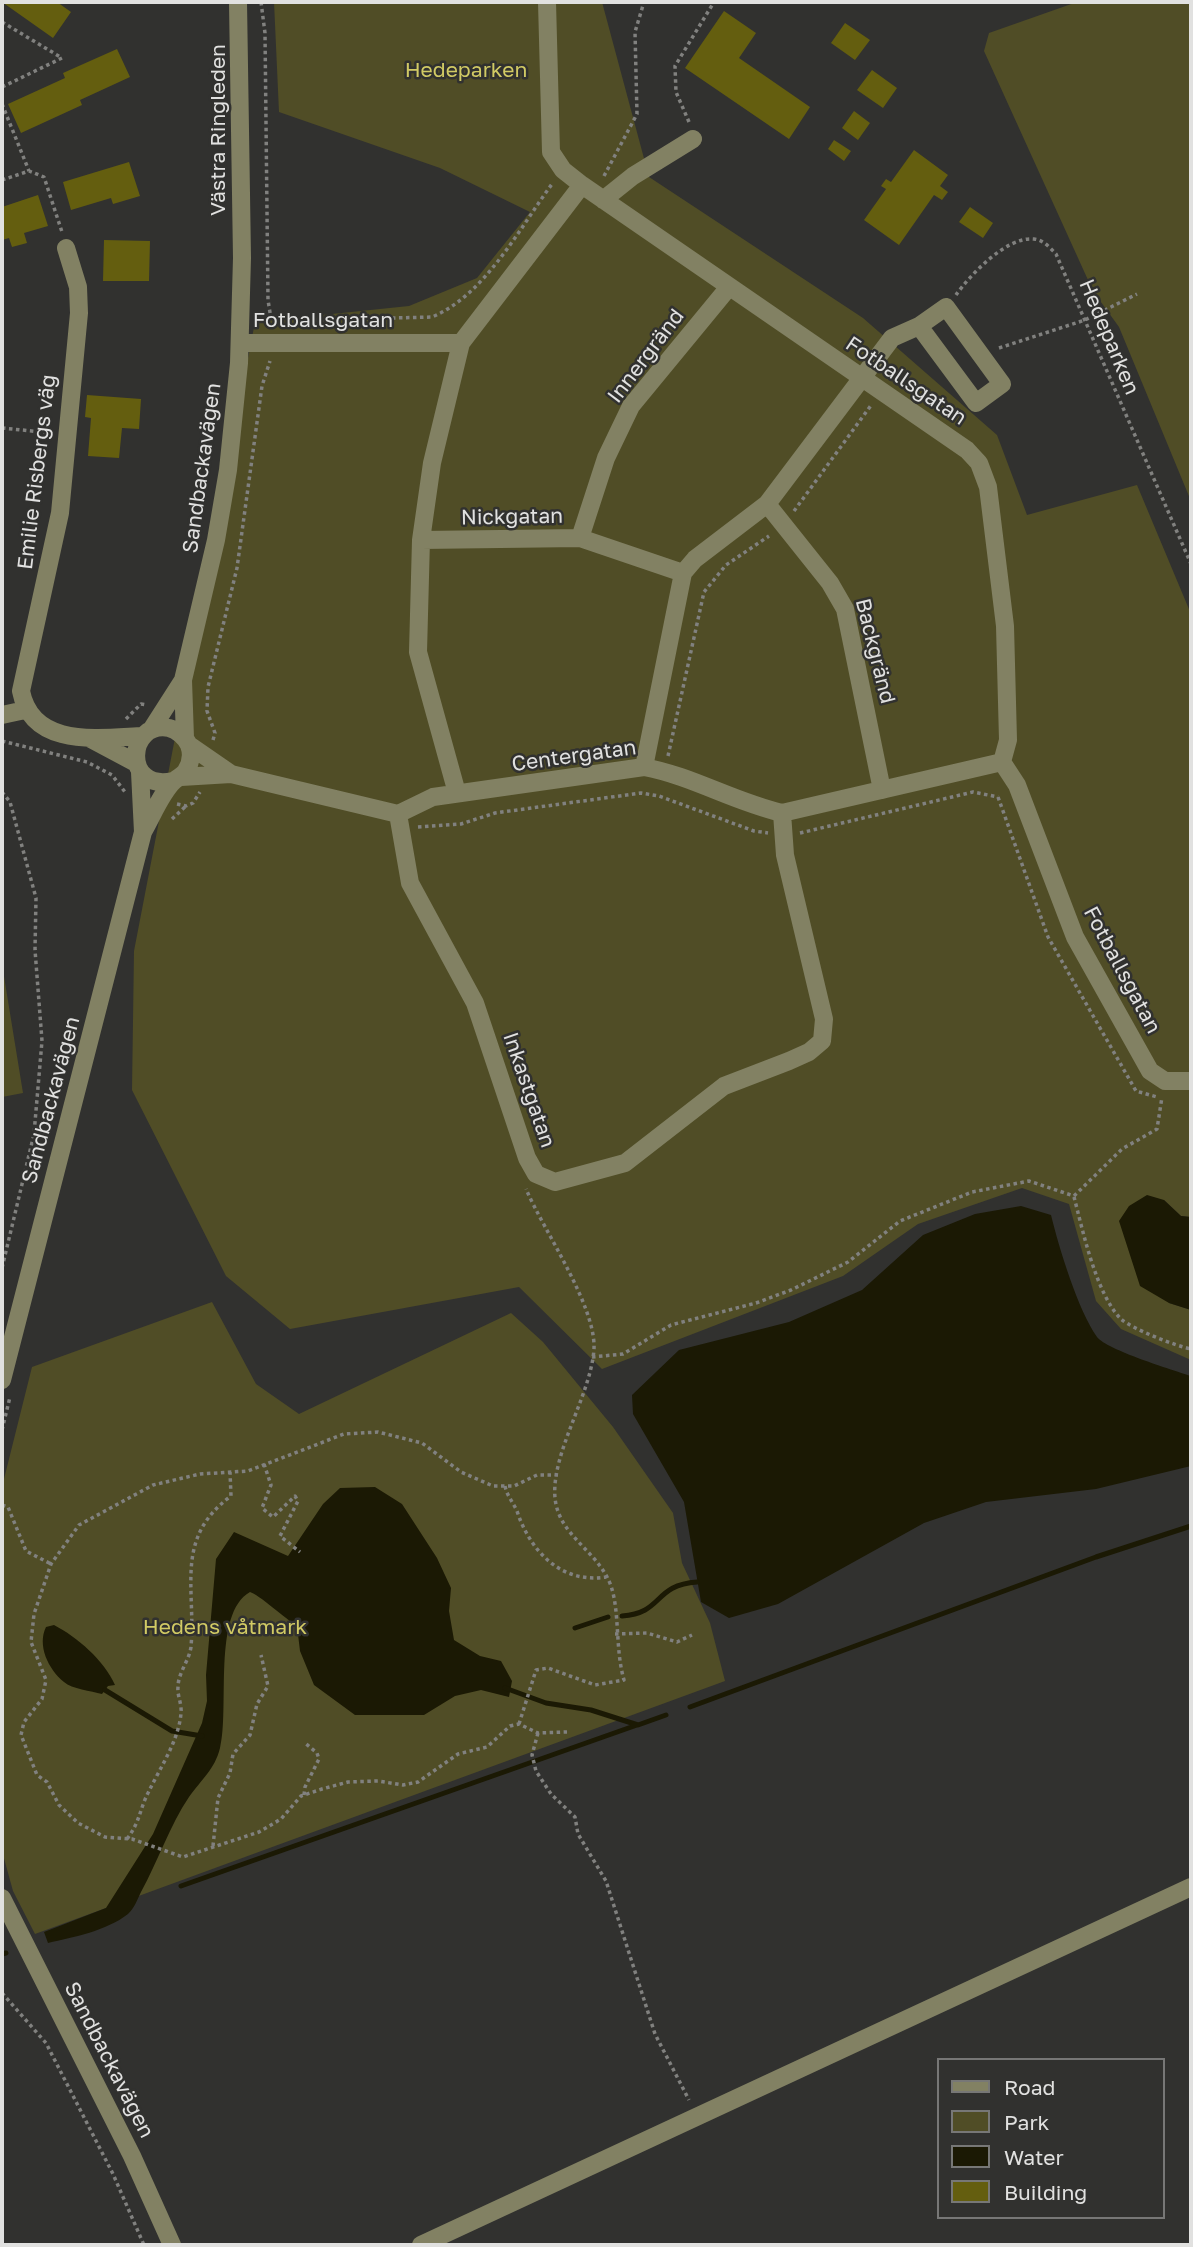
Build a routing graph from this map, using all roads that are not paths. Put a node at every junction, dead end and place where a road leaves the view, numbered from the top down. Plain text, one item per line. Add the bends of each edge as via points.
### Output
1 (238, 2) edge
2 (547, 2) edge
3 (693, 139) road end
4 (582, 186) junction
5 (603, 200) junction
6 (66, 248) road end
7 (242, 258) joint
8 (729, 286) junction
9 (919, 326) junction
10 (240, 343) junction
11 (461, 343) junction
12 (860, 378) junction
13 (767, 503) junction
14 (580, 538) junction
15 (421, 540) junction
16 (683, 573) junction
17 (183, 680) junction
18 (25, 710) junction
19 (2, 715) edge
20 (147, 733) junction
21 (91, 739) junction
22 (187, 741) junction
23 (1002, 762) junction
24 (138, 767) junction
25 (643, 768) junction
26 (231, 774) junction
27 (177, 779) junction
28 (882, 790) junction
29 (457, 793) junction
30 (782, 814) junction
31 (400, 822) junction
32 (144, 832) junction
33 (1191, 1081) edge
34 (2, 1380) edge
35 (1191, 1887) edge
36 (2, 1898) edge
37 (172, 2245) edge
38 (421, 2245) edge

1 - 7 street, Västra Ringleden
2 - 4 street, Fotballsgatan via 551,152
3 - 5 street via 610,183
4 - 5 street, Fotballsgatan
4 - 11 street
5 - 8 street, Fotballsgatan
6 - 18 street, Emilie Risbergs väg via 78,287 79,313 60,513 21,691
7 - 10 street, Sandbackavägen
8 - 12 street, Fotballsgatan
8 - 14 street, Innergränd via 631,406 606,458
9 - 9 street via 946,307 1002,384 976,403
9 - 12 street via 892,338
10 - 11 street, Fotballsgatan
10 - 17 street, Sandbackavägen via 228,470
11 - 15 street via 432,463
12 - 13 street
12 - 23 street, Fotballsgatan via 967,450 979,463 988,487 1006,626 1008,740
13 - 16 street
13 - 28 street, Backgränd via 845,609
14 - 15 street, Nickgatan
14 - 16 street, Nickgatan
15 - 29 street via 418,652
16 - 25 street
17 - 20 street, Sandbackavägen
17 - 22 street, Sandbackavägen
18 - 19 street
18 - 21 street via 41,727
20 - 21 street
20 - 22 street via 170,729
20 - 24 street via 135,753
21 - 24 street
22 - 26 street
22 - 27 street via 190,762
23 - 28 street, Centergatan
23 - 33 street, Fotballsgatan via 1015,782 1075,937 1150,1071 1165,1081
24 - 27 street via 156,782
24 - 32 street, Sandbackavägen
25 - 29 street, Centergatan
25 - 30 street, Centergatan via 664,771
26 - 27 street
26 - 31 street
27 - 32 street, Sandbackavägen
28 - 30 street, Centergatan
29 - 31 street, Centergatan via 433,797
30 - 31 street, Inkastgatan via 785,855 824,1019 822,1041 809,1052 724,1086 625,1163 555,1182 536,1174 527,1158 475,1003 410,883
32 - 34 street, Sandbackavägen
35 - 38 street
36 - 37 street, Sandbackavägen

